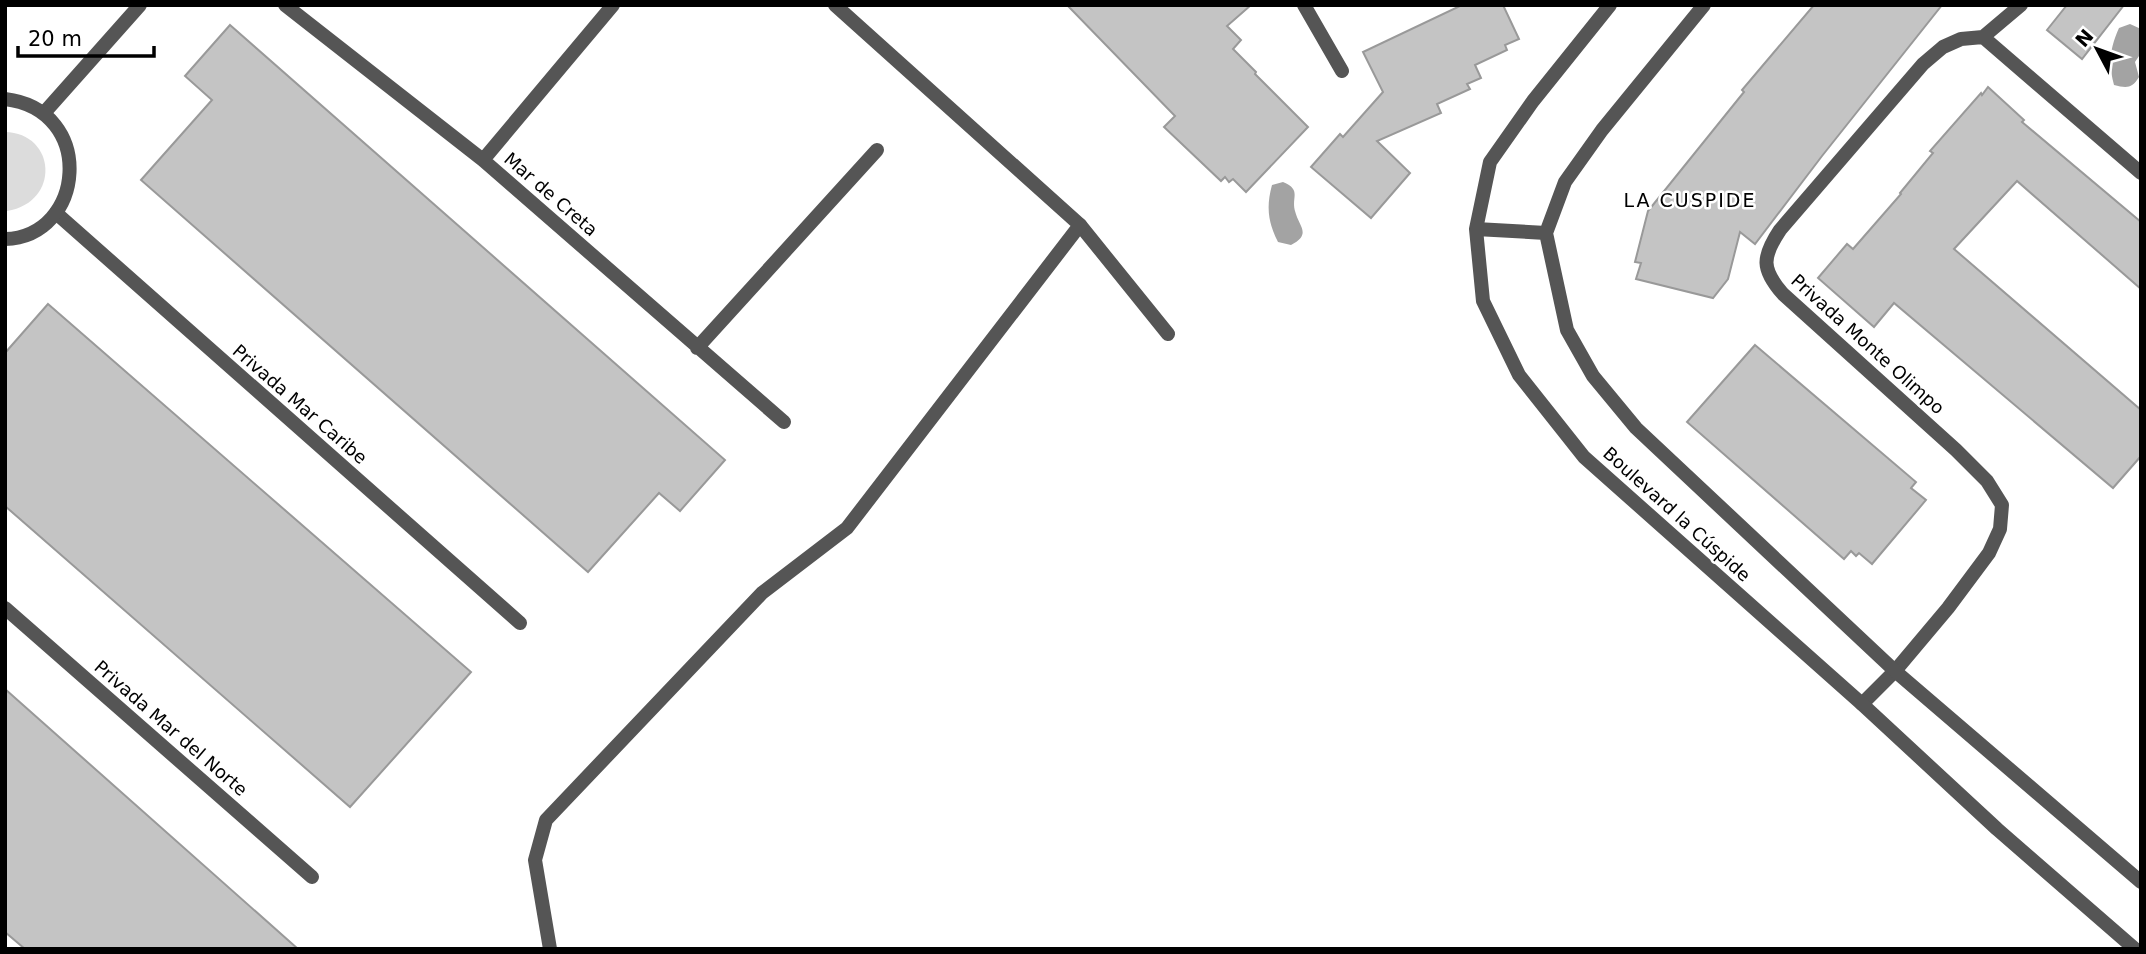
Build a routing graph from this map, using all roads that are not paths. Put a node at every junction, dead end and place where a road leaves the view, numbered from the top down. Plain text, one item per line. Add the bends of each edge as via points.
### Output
1 (140, 5) edge
2 (285, 5) edge
3 (613, 5) edge
4 (835, 5) edge
5 (1610, 5) edge
6 (1704, 5) edge
7 (2021, 5) edge
8 (1307, 6) edge
9 (1983, 37) junction
10 (1342, 71) dead end
11 (5, 99) edge
12 (44, 113) junction
13 (877, 149) dead end
14 (483, 160) junction
15 (2141, 173) edge
16 (56, 213) junction
17 (1080, 225) junction
18 (1476, 229) junction
19 (1546, 233) junction
20 (5, 239) edge
21 (1168, 334) dead end
22 (698, 348) junction
23 (784, 422) dead end
24 (5, 608) edge
25 (520, 623) dead end
26 (1895, 671) junction
27 (1862, 704) junction
28 (312, 877) dead end
29 (2141, 882) edge
30 (550, 949) edge
31 (2135, 949) edge

1 - 12 street
2 - 14 street, Mar de Creta
3 - 14 street
4 - 17 street
5 - 18 street, Boulevard la Cúspide via 1490,162
6 - 19 street via 1564,182
7 - 9 street, Privada Monte Olimpo
8 - 10 street
9 - 15 street
9 - 26 street, Privada Monte Olimpo via 1943,47 1923,64 1780,230 1766,261 1770,280 1783,294 1956,450 1987,481 2002,505 2000,529 1989,553
11 - 12 street via 21,101
12 - 16 street via 62,134 71,161 68,188
13 - 22 street
14 - 22 street, Mar de Creta
16 - 20 street via 37,230
16 - 25 street, Privada Mar Caribe
17 - 21 street
17 - 30 street via 847,528 762,593 547,820 535,860
18 - 19 street
18 - 27 street, Boulevard la Cúspide via 1483,301 1519,375 1584,457
19 - 26 street, Boulevard la Cúspide via 1567,330 1593,376 1636,428
22 - 23 street, Mar de Creta
24 - 28 street, Privada Mar del Norte
26 - 27 street, Privada Monte Olimpo
26 - 29 street, Boulevard la Cúspide
27 - 31 street, Boulevard la Cúspide

